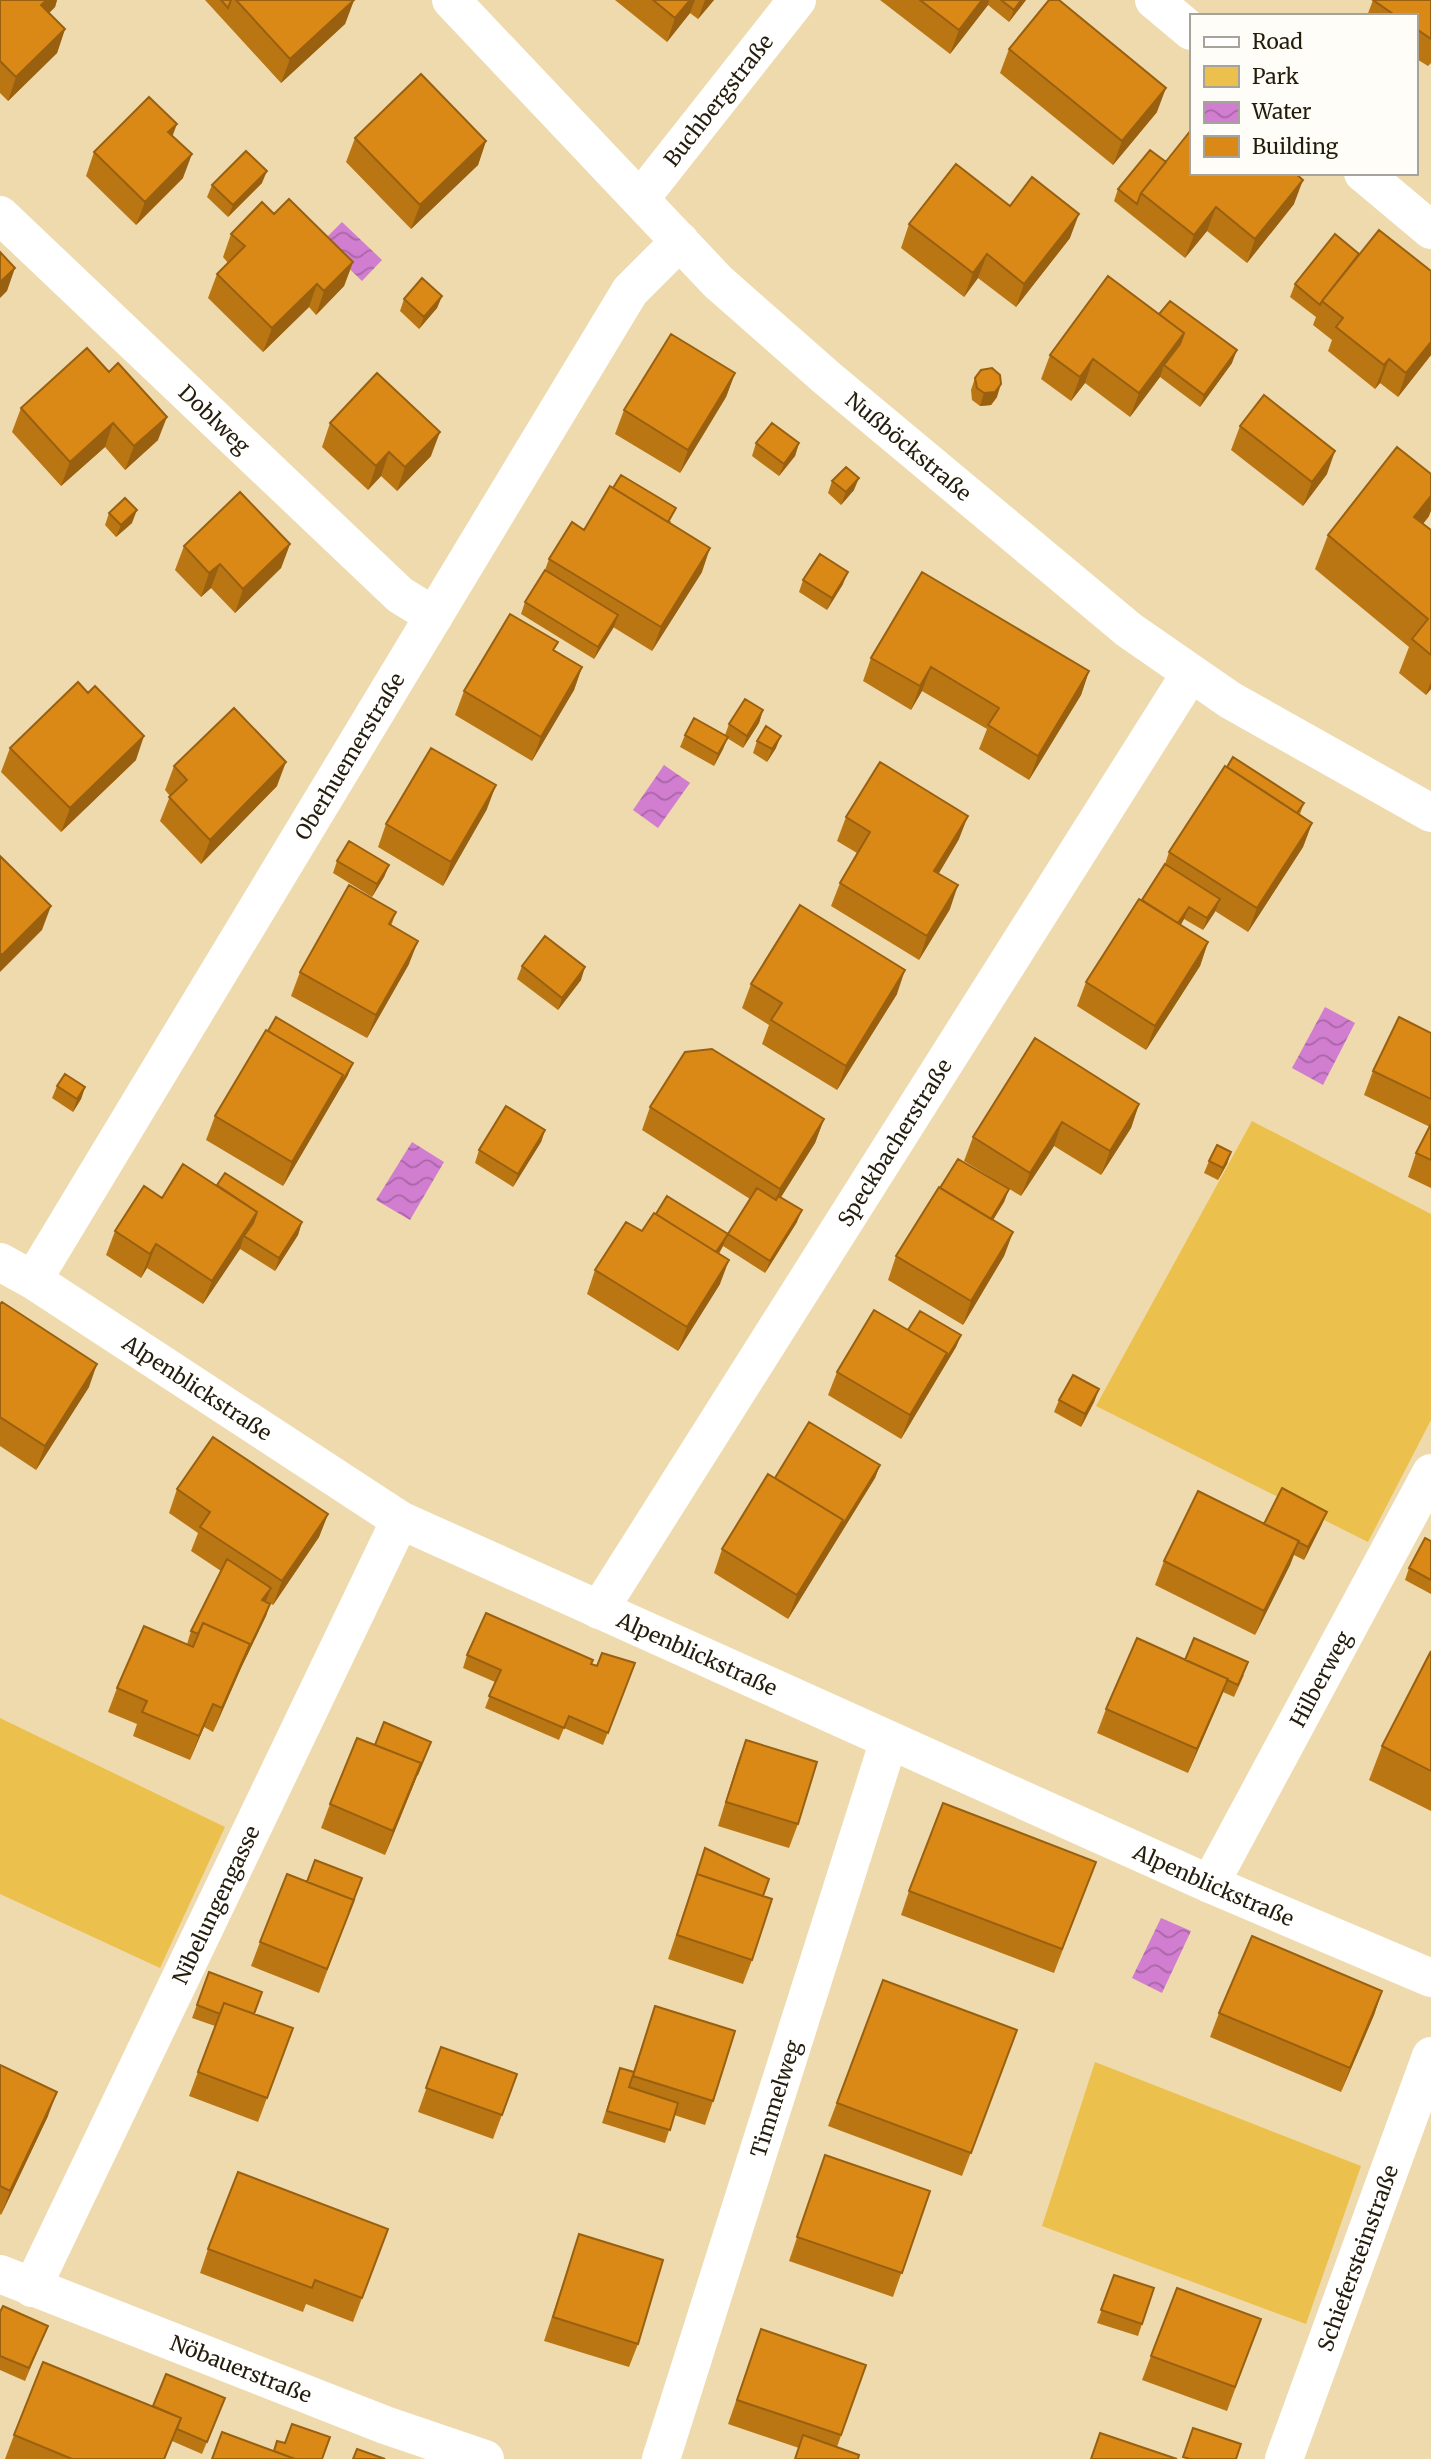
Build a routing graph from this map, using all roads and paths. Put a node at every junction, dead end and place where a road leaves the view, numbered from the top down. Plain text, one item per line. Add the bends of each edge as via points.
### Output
1 (451, 0) edge
2 (797, 0) edge
3 (1154, 0) edge
4 (1190, 30) edge
5 (1365, 175) edge
6 (640, 199) junction
7 (0, 215) edge
8 (1431, 230) edge
9 (680, 242) junction
10 (434, 616) junction
11 (1190, 674) junction
12 (1431, 813) edge
13 (0, 1262) edge
14 (33, 1280) junction
15 (1431, 1473) edge
16 (400, 1520) junction
17 (599, 1610) junction
18 (889, 1740) junction
19 (1210, 1884) junction
20 (1431, 1978) edge
21 (1431, 2056) edge
22 (16, 2281) edge
23 (485, 2459) edge
24 (661, 2459) edge
25 (1284, 2459) edge

1 - 6 street, Nußböckstraße
2 - 6 street, Buchbergstraße
3 - 4 street
5 - 8 street
6 - 9 street, Nußböckstraße
7 - 10 street, Doblweg via 400,595
9 - 10 street, Oberhuemerstraße via 630,291
9 - 11 street, Nußböckstraße via 718,282 827,378 1129,630
10 - 14 street, Oberhuemerstraße
11 - 12 street, Nußböckstraße via 1255,716
11 - 17 street, Speckbacherstraße
13 - 14 street, Alpenblickstraße
14 - 16 street, Alpenblickstraße
15 - 19 street, Hilberweg
16 - 17 street, Alpenblickstraße
16 - 22 street, Nibelungengasse
17 - 18 street, Alpenblickstraße
18 - 19 street, Alpenblickstraße
18 - 24 street, Timmelweg
19 - 20 street, Alpenblickstraße
21 - 25 street, Schiefersteinstraße
22 - 23 street, Nöbauerstraße via 385,2426

